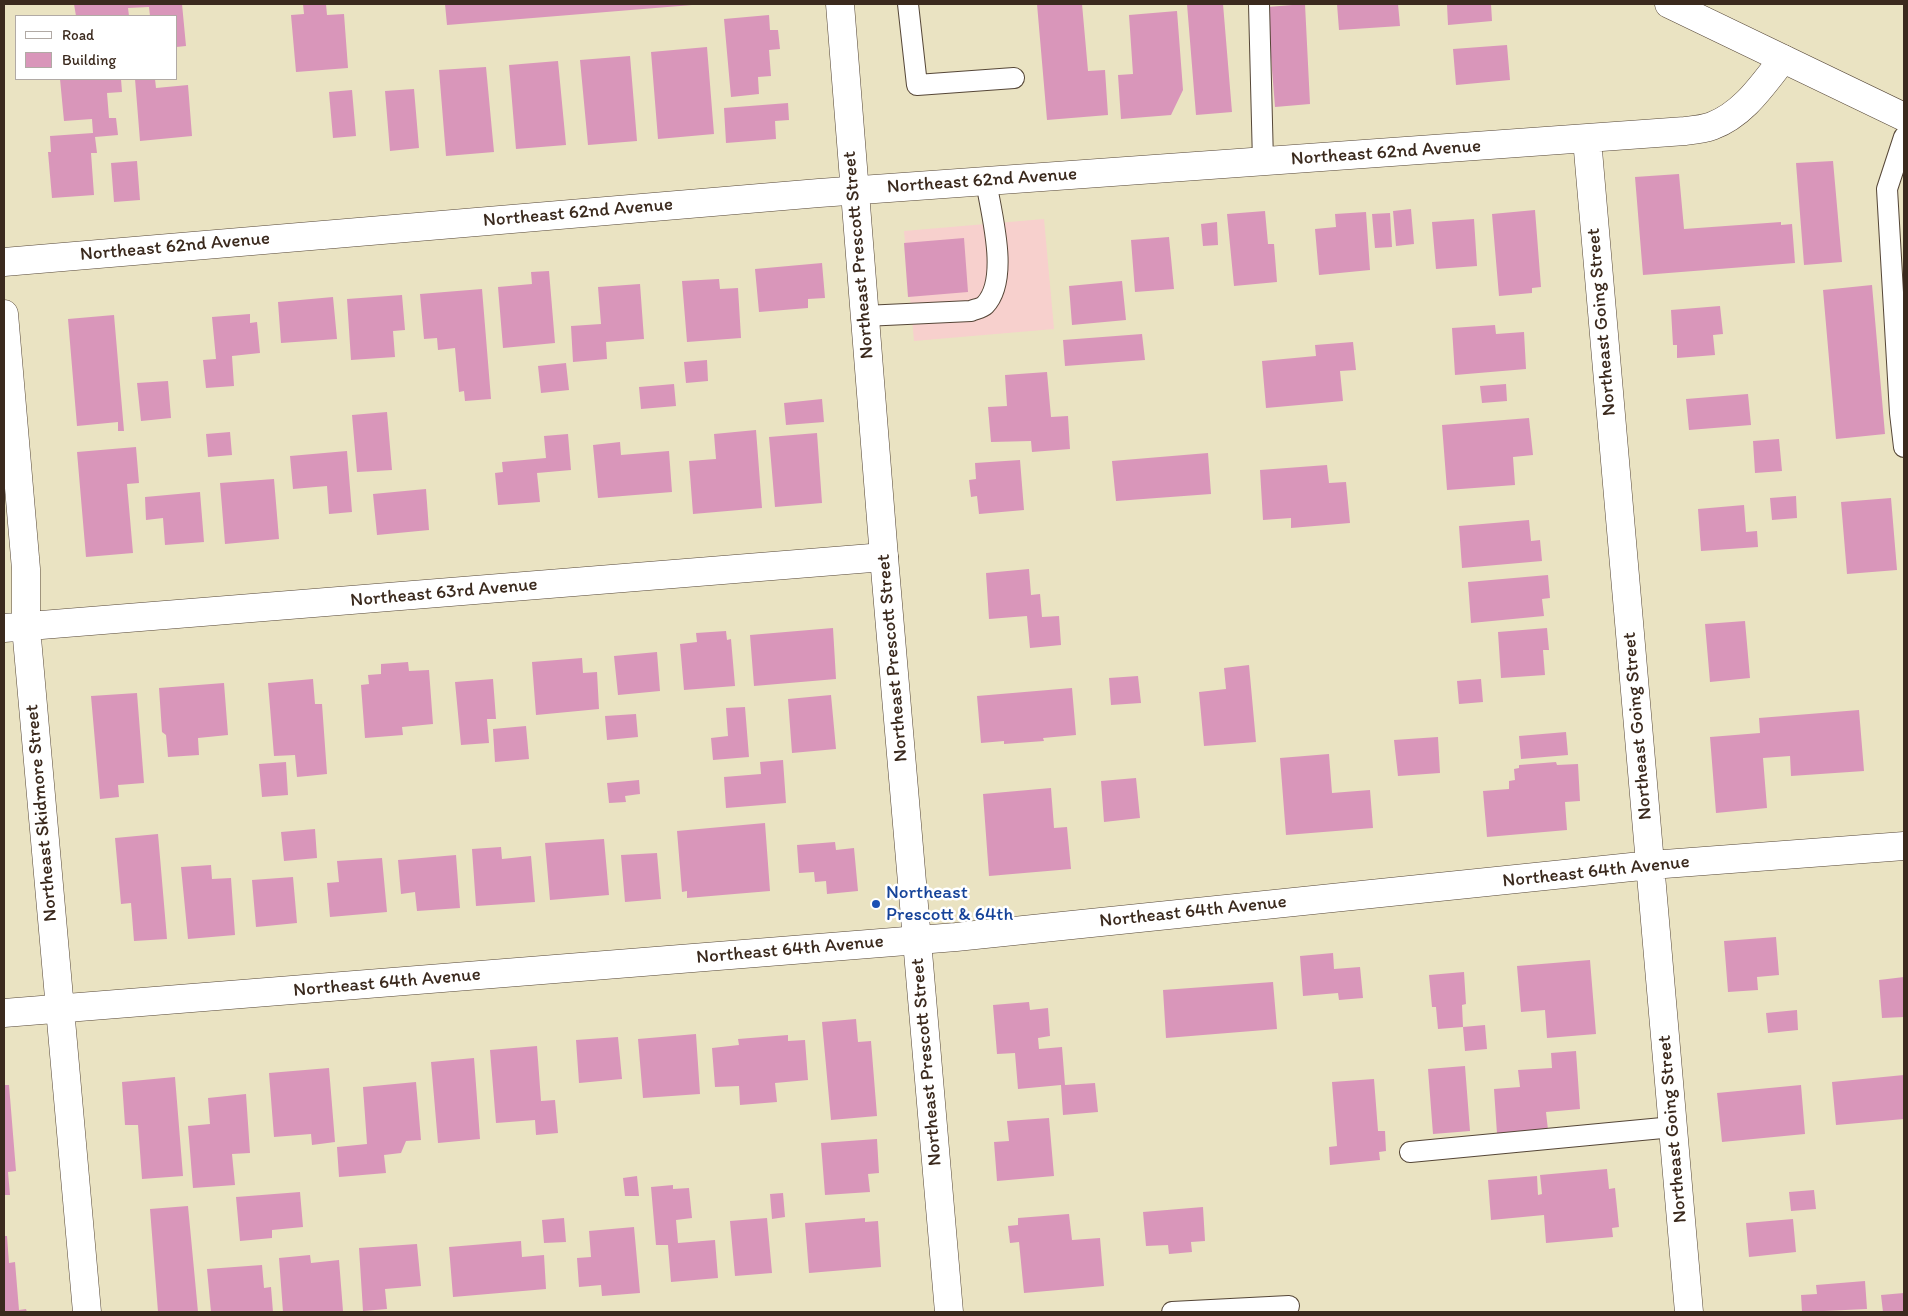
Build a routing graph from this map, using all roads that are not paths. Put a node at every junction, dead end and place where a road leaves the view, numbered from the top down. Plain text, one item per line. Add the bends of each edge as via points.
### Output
1 (840, 4) edge
2 (908, 4) edge
3 (1258, 4) edge
4 (1680, 6) edge
5 (1783, 59) junction
6 (1014, 78) dead end
7 (1904, 117) edge
8 (1904, 137) edge
9 (1587, 139) junction
10 (1263, 162) junction
11 (986, 181) junction
12 (853, 190) junction
13 (4, 262) edge
14 (4, 314) edge
15 (864, 316) junction
16 (1904, 447) edge
17 (884, 557) junction
18 (15, 628) edge
19 (1904, 846) edge
20 (1650, 866) junction
21 (917, 940) junction
22 (59, 1009) junction
23 (4, 1013) edge
24 (1673, 1127) junction
25 (1410, 1152) dead end
26 (1289, 1306) dead end
27 (88, 1312) edge
28 (949, 1312) edge
29 (1172, 1312) edge
30 (1689, 1312) edge

1 - 12 street, Northeast Prescott Street
2 - 6 lane via 917,84
3 - 10 lane
4 - 5 street
5 - 7 street
5 - 9 street, Northeast 62nd Avenue via 1747,104 1712,126
8 - 16 lane via 1887,189
9 - 10 street, Northeast 62nd Avenue
9 - 20 street, Northeast Going Street
10 - 11 street, Northeast 62nd Avenue
11 - 12 street, Northeast 62nd Avenue
11 - 15 lane via 998,259 994,294 984,306 971,311
12 - 13 street, Northeast 62nd Avenue
12 - 15 street, Northeast Prescott Street
14 - 18 street, Northeast Skidmore Street via 26,569
15 - 17 street, Northeast Prescott Street
17 - 18 street, Northeast 63rd Avenue
17 - 21 street, Northeast Prescott Street
18 - 22 street, Northeast Skidmore Street
19 - 20 street, Northeast 64th Avenue
20 - 21 street, Northeast 64th Avenue
20 - 24 street, Northeast Going Street
21 - 22 street, Northeast 64th Avenue
21 - 28 street, Northeast Prescott Street
22 - 23 street, Northeast 64th Avenue
22 - 27 street, Northeast Skidmore Street
24 - 25 lane
24 - 30 street, Northeast Going Street
26 - 29 lane

